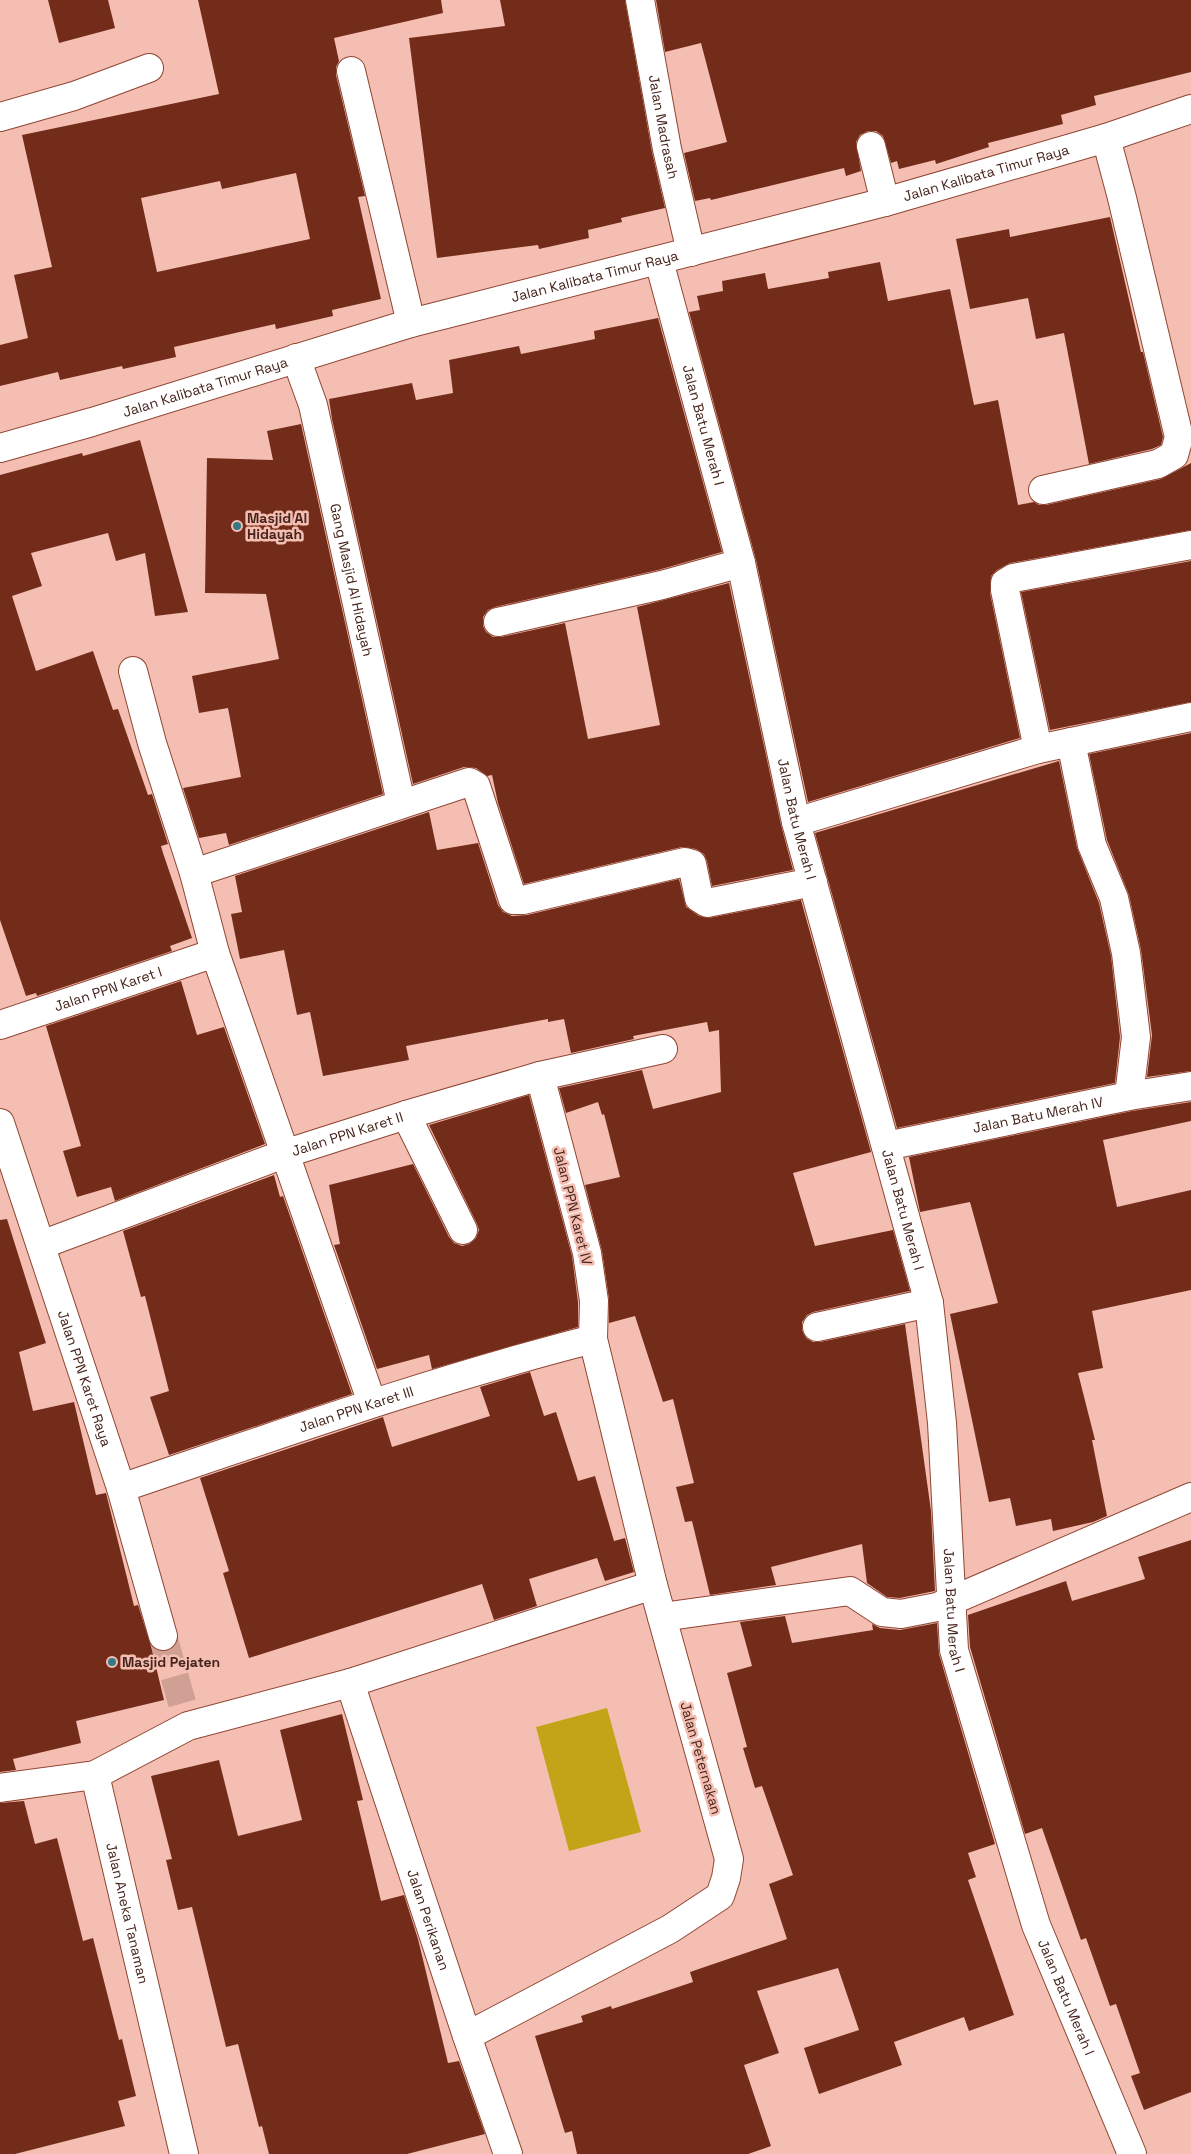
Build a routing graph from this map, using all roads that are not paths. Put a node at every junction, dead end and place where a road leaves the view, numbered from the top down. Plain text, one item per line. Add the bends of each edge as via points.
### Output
1 (640, 0) edge
2 (149, 68) dead end
3 (351, 71) dead end
4 (1191, 110) edge
5 (0, 117) edge
6 (1106, 138) junction
7 (871, 146) dead end
8 (885, 202) junction
9 (690, 252) junction
10 (658, 261) junction
11 (411, 323) junction
12 (296, 358) junction
13 (0, 448) edge
14 (1043, 490) dead end
15 (1191, 545) edge
16 (741, 563) junction
17 (498, 622) dead end
18 (133, 671) dead end
19 (1191, 718) edge
20 (1071, 742) junction
21 (1038, 749) junction
22 (401, 803) junction
23 (796, 822) junction
24 (194, 873) junction
25 (812, 882) junction
26 (215, 953) junction
27 (0, 1025) edge
28 (663, 1049) dead end
29 (540, 1076) junction
30 (1191, 1086) edge
31 (1129, 1096) junction
32 (406, 1115) junction
33 (0, 1123) edge
34 (886, 1146) junction
35 (284, 1154) junction
36 (463, 1230) dead end
37 (41, 1244) junction
38 (929, 1303) junction
39 (817, 1327) dead end
40 (593, 1339) junction
41 (372, 1403) junction
42 (121, 1488) junction
43 (1191, 1498) edge
44 (653, 1585) junction
45 (951, 1602) junction
46 (662, 1617) junction
47 (163, 1636) tunnel mouth
48 (350, 1682) junction
49 (95, 1775) junction
50 (0, 1788) edge
51 (467, 2036) junction
52 (184, 2154) edge
53 (508, 2154) edge
54 (1132, 2154) edge

1 - 9 street, Jalan Madrasah via 667,149
2 - 5 street via 74,96
3 - 11 street
4 - 6 street, Jalan Kalibata Timur Raya
6 - 8 street, Jalan Kalibata Timur Raya
6 - 14 street via 1179,437 1174,455 1158,464
7 - 8 street
8 - 9 street, Jalan Kalibata Timur Raya
9 - 10 street, Jalan Kalibata Timur Raya
10 - 11 street, Jalan Kalibata Timur Raya
10 - 16 street, Jalan Batu Merah I
11 - 12 street, Jalan Kalibata Timur Raya
12 - 13 street, Jalan Kalibata Timur Raya
12 - 22 street, Gang Masjid Al Hidayah via 313,405
15 - 21 street via 1013,578 1005,583
16 - 17 street via 662,585
16 - 23 street, Jalan Batu Merah I
18 - 24 street via 152,743
19 - 20 street
20 - 21 street
20 - 31 street via 1092,845 1114,898 1126,953 1136,1037
21 - 23 street
22 - 24 street
22 - 25 street via 474,783 513,900 685,862 692,864 699,898 707,903
23 - 25 street, Jalan Batu Merah I
24 - 26 street
25 - 34 street, Jalan Batu Merah I
26 - 27 street, Jalan PPN Karet I
26 - 35 street
28 - 29 street, Jalan PPN Karet II
29 - 32 street, Jalan PPN Karet II
29 - 40 street, Jalan PPN Karet IV via 587,1253 594,1301
30 - 31 street, Jalan Batu Merah IV
31 - 34 street, Jalan Batu Merah IV
32 - 35 street, Jalan PPN Karet II
32 - 36 street
33 - 37 street, Jalan PPN Karet Raya
34 - 38 street, Jalan Batu Merah I
35 - 37 street, Jalan PPN Karet II
35 - 41 street
37 - 42 street, Jalan PPN Karet Raya
38 - 39 street
38 - 45 street, Jalan Batu Merah I via 942,1423
40 - 41 street, Jalan PPN Karet III
40 - 44 street, Jalan Peternakan
41 - 42 street, Jalan PPN Karet III
42 - 47 street, Jalan PPN Karet Raya
43 - 45 street
44 - 46 street, Jalan Peternakan
44 - 48 street
45 - 46 street via 901,1614 882,1612 850,1591
45 - 54 street, Jalan Batu Merah I via 954,1650 1036,1925
46 - 51 street, Jalan Peternakan via 729,1859 720,1896 670,1929
48 - 49 street via 186,1716
48 - 51 street, Jalan Perikanan
49 - 50 street
49 - 52 street, Jalan Aneka Tanaman
51 - 53 street, Jalan Perikanan

